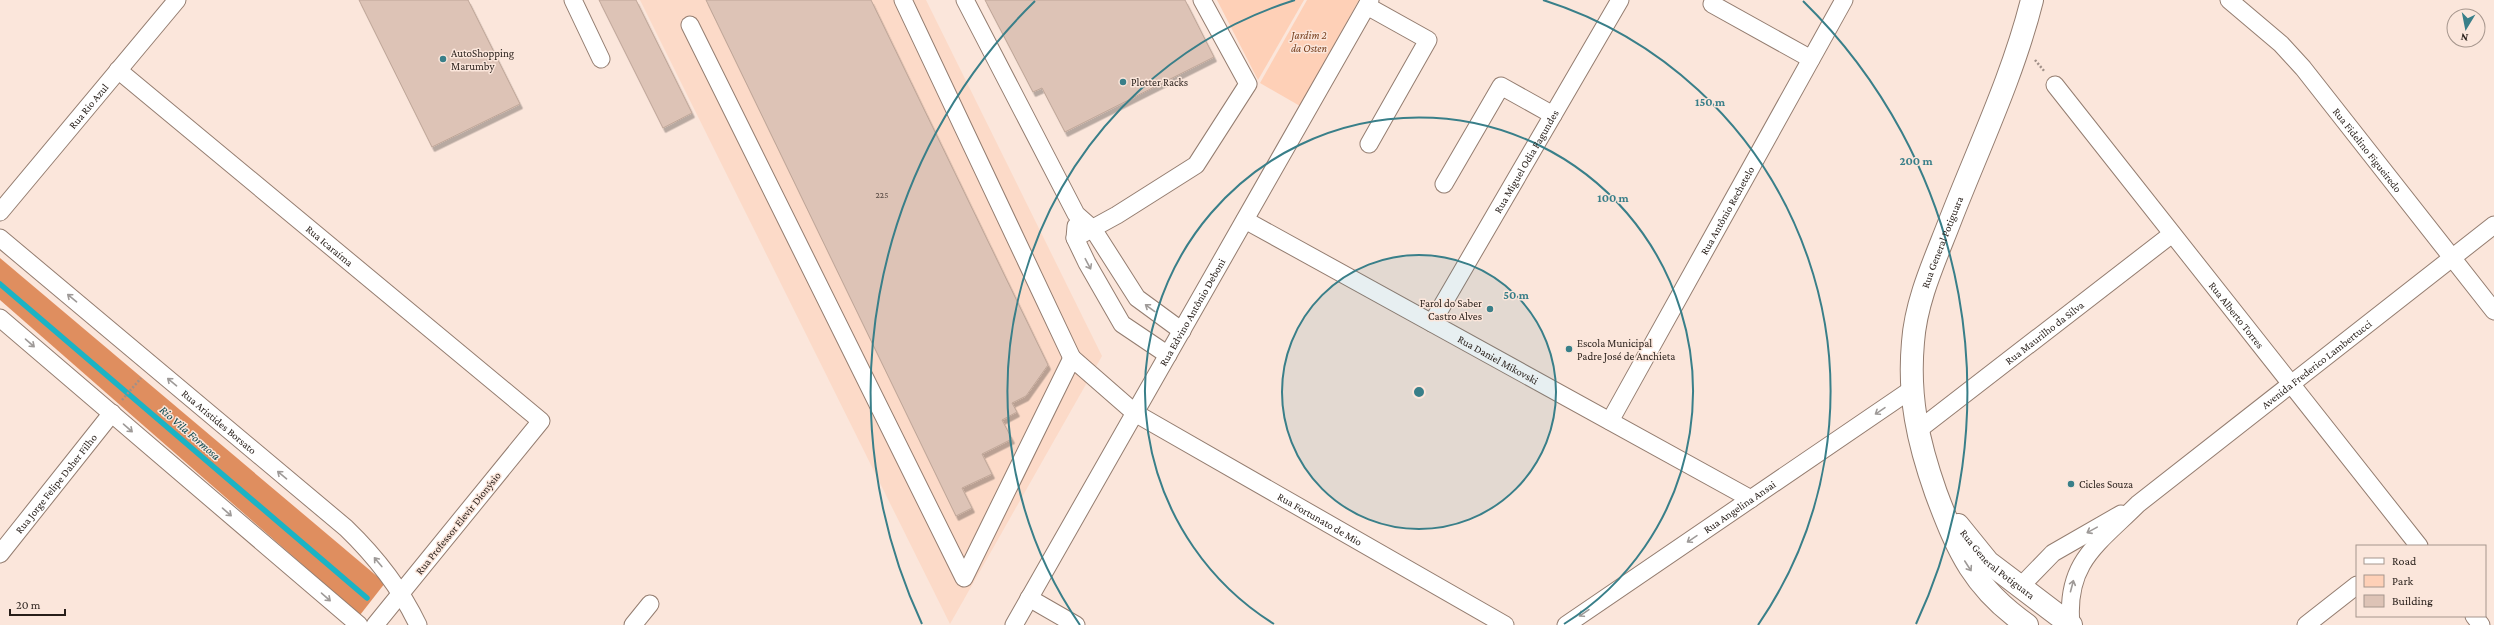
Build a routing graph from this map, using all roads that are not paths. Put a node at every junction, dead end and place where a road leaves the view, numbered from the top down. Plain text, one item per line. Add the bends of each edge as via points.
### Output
1 (177, 0) edge
2 (573, 0) edge
3 (903, 0) edge
4 (965, 0) edge
5 (1202, 0) edge
6 (1620, 0) edge
7 (1844, 0) edge
8 (2032, 0) edge
9 (2229, 0) edge
10 (1368, 3) edge
11 (1712, 4) dead end
12 (690, 25) dead end
13 (601, 59) dead end
14 (1811, 59) junction
15 (118, 70) junction
16 (2055, 85) road end
17 (1553, 115) junction
18 (1369, 144) dead end
19 (1444, 184) dead end
20 (0, 212) edge
21 (1076, 214) junction
22 (1245, 220) junction
23 (2494, 225) edge
24 (1093, 229) junction
25 (2172, 234) junction
26 (0, 238) edge
27 (1075, 238) junction
28 (2452, 258) junction
29 (2494, 311) edge
30 (0, 318) edge
31 (1432, 323) junction
32 (1182, 331) junction
33 (1168, 355) junction
34 (1072, 358) junction
35 (2291, 384) junction
36 (1912, 389) junction
37 (112, 413) junction
38 (1135, 413) junction
39 (541, 421) joint
40 (1610, 421) junction
41 (1917, 431) junction
42 (1936, 492) junction
43 (1751, 499) junction
44 (2138, 504) junction
45 (2414, 544) edge
46 (0, 554) edge
47 (2356, 586) edge
48 (2020, 587) junction
49 (401, 593) junction
50 (1029, 598) junction
51 (650, 604) dead end
52 (2475, 617) edge
53 (359, 625) edge
54 (375, 625) edge
55 (418, 625) edge
56 (633, 625) edge
57 (1014, 625) edge
58 (1076, 625) edge
59 (1505, 625) edge
60 (1566, 625) edge
61 (2027, 625) edge
62 (2038, 625) edge
63 (2071, 625) edge
64 (2306, 625) edge
65 (2481, 625) edge

1 - 15 street, Rua Rio Azul
2 - 13 street
3 - 34 street
4 - 21 street
5 - 24 street via 1248,84 1196,165
6 - 17 street, Rua Miguel Odia Fagundes
7 - 14 street, Rua Antônio Rechetelo
8 - 36 main road, Rua General Potiguara via 2020,41 1924,288 1913,341
9 - 28 street, Rua Fidelino Figueiredo via 2281,44 2303,68
10 - 18 street via 1428,40
10 - 22 street, Rua Edvino Antônio Deboni
11 - 14 street
12 - 34 street via 964,578
14 - 40 street, Rua Antônio Rechetelo
15 - 20 street, Rua Rio Azul
15 - 39 street, Rua Icaraíma
16 - 25 street, Rua Alberto Torres
17 - 19 street via 1501,86
17 - 31 street, Rua Miguel Odia Fagundes
21 - 24 street
21 - 27 street
22 - 31 street, Rua Daniel Mikovski
22 - 32 street, Rua Edvino Antônio Deboni
23 - 28 street, Avenida Frederico Lambertucci
24 - 27 street
32 -> 24 street via 1137,298
25 - 35 street, Rua Alberto Torres
25 - 41 street, Rua Maurilho da Silva
49 -> 26 street, Rua Aristides Borsato via 369,550 346,528
27 -> 33 street via 1122,324
28 - 29 street, Rua Fidelino Figueiredo
28 - 35 street, Avenida Frederico Lambertucci
30 -> 37 street
31 - 40 street, Rua Daniel Mikovski
32 - 33 street, Rua Edvino Antônio Deboni
33 - 38 street, Rua Edvino Antônio Deboni
34 - 38 street, Rua Fortunato de Mio
35 - 44 street, Avenida Frederico Lambertucci
35 - 45 street, Rua Alberto Torres
36 - 41 main road, Rua General Potiguara
36 -> 43 street, Rua Angelina Ansai
37 - 46 street, Rua Jorge Felipe Daher Filho
37 -> 53 street
38 - 50 street, Rua Edvino Antônio Deboni
38 - 59 street, Rua Fortunato de Mio
39 - 49 street, Rua Professor Elevir Dionýsio
40 - 43 street, Rua Daniel Mikovski
41 - 42 main road, Rua General Potiguara
42 - 48 main road, Rua General Potiguara via 1977,551
42 -> 61 main road, Rua General Potiguara via 1955,544 1968,567 1997,601
43 -> 60 street, Rua Angelina Ansai
44 -> 48 street, Avenida Frederico Lambertucci via 2053,553
63 -> 44 street, Avenida Frederico Lambertucci via 2069,597 2076,573 2093,549
47 - 64 street
48 - 62 main road
48 - 63 main road, Rua General Potiguara
49 - 54 street, Rua Professor Elevir Dionýsio
49 - 55 street, Rua Aristides Borsato
50 - 57 street, Rua Edvino Antônio Deboni
50 - 58 street
51 - 56 street
52 - 65 street

